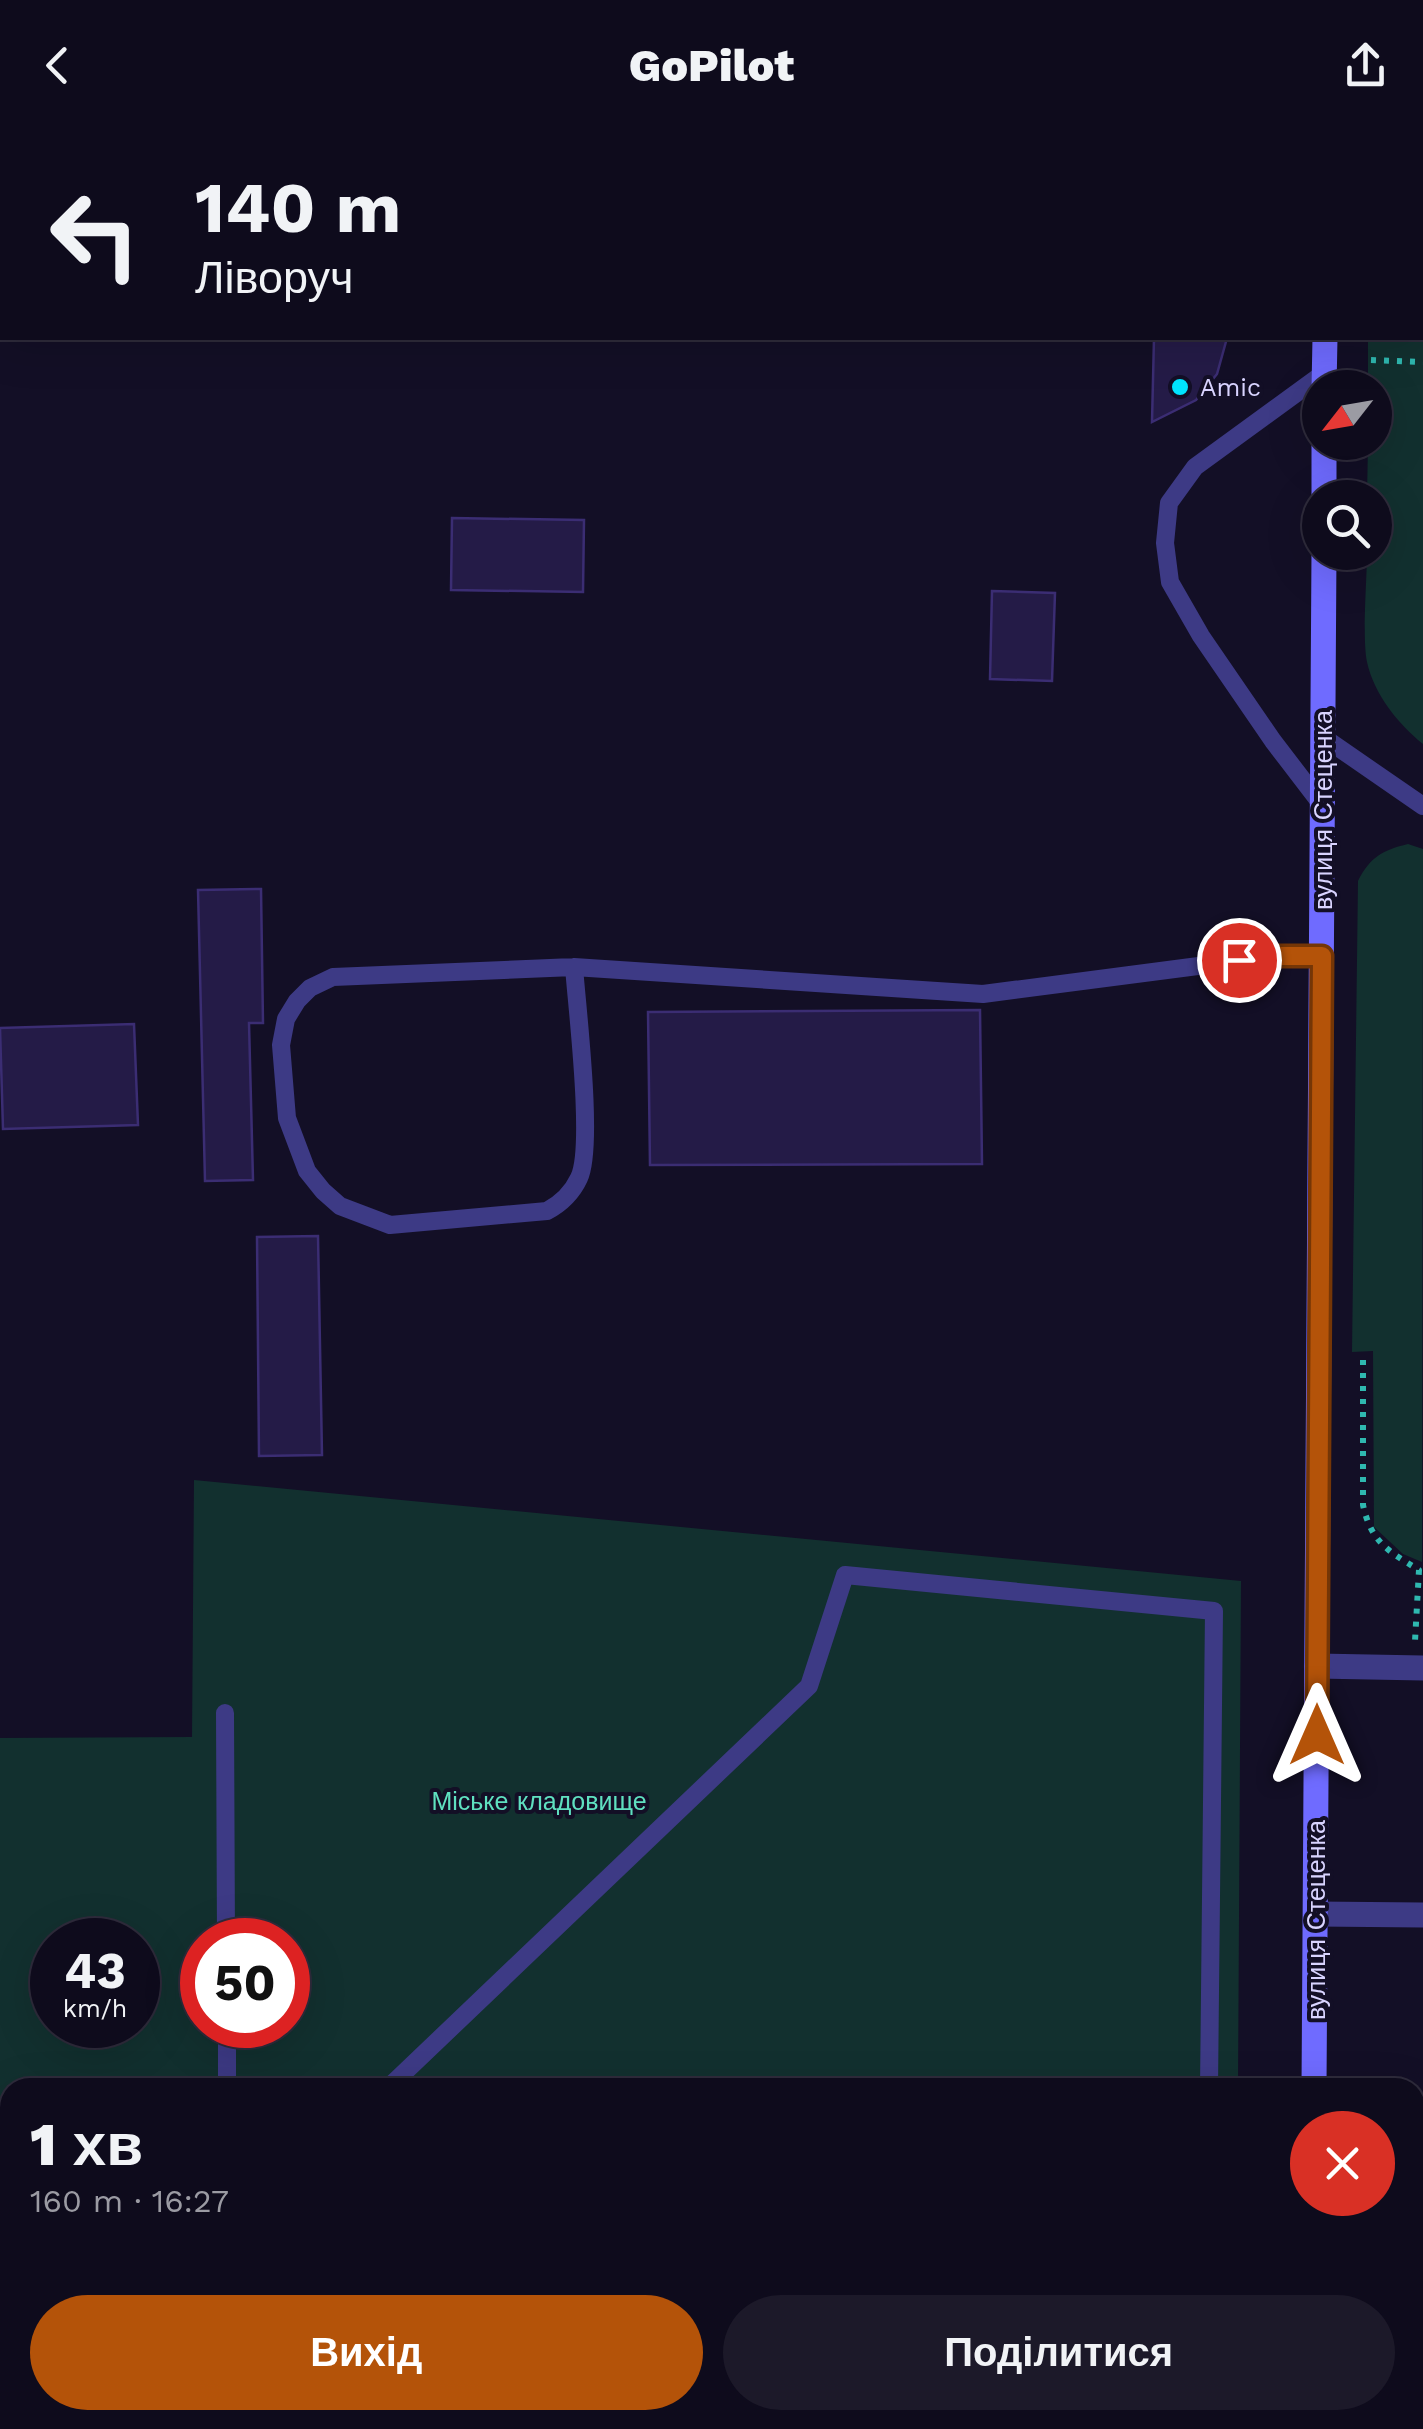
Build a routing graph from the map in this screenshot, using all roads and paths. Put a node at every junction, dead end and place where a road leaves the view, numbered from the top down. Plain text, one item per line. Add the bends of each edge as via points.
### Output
1 (1324, 340) edge
2 (1371, 360) dead end
3 (1423, 362) edge
4 (1324, 370) edge
5 (1302, 395) edge
6 (1324, 570) edge
7 (1323, 737) junction
8 (1323, 806) junction
9 (1423, 806) edge
10 (1322, 956) junction
11 (574, 967) junction
12 (1363, 1360) dead end
13 (1420, 1665) edge
14 (1317, 1666) junction
15 (225, 1713) dead end
16 (1316, 1914) junction
17 (1423, 1914) edge
18 (226, 1918) edge
19 (226, 2048) edge
20 (227, 2078) edge
21 (398, 2078) edge
22 (1208, 2078) edge
23 (1314, 2078) edge

1 - 4 main road
2 - 3 path
5 - 8 lane via 1194,467 1169,503 1164,544 1170,582 1201,636
6 - 7 main road, вулиця Стеценка
7 - 8 main road, вулиця Стеценка
7 - 9 lane
8 - 10 main road, вулиця Стеценка
10 - 11 lane via 1276,956 983,994
10 - 14 main road, вулиця Стеценка
11 - 11 lane via 333,976 310,988 286,1019 281,1045 287,1118 307,1171 340,1206 390,1226 547,1211 562,1203 581,1175 585,1129
12 - 13 path via 1363,1505 1368,1528 1386,1550 1419,1570
13 - 14 street
14 - 16 main road, вулиця Стеценка
15 - 18 lane
16 - 17 street
16 - 23 main road, вулиця Стеценка
19 - 20 lane
21 - 22 lane via 809,1686 845,1575 1214,1611

